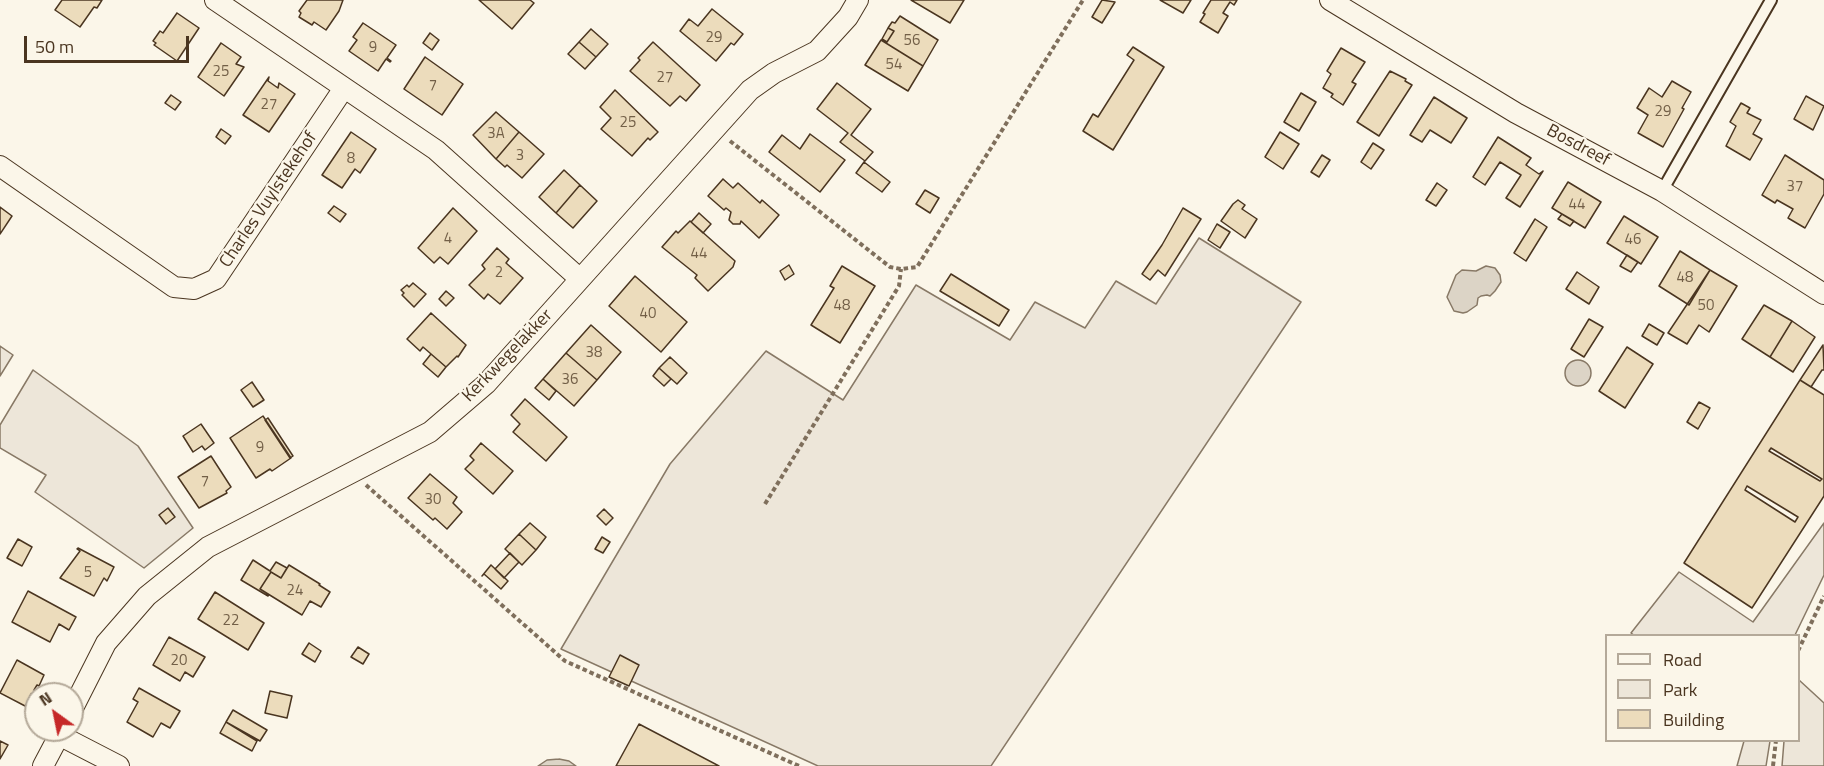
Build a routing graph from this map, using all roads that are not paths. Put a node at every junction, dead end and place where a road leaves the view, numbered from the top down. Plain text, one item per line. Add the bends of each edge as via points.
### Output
1 (216, 0) edge
2 (858, 0) edge
3 (1330, 0) edge
4 (1771, 0) edge
5 (344, 88) junction
6 (0, 166) edge
7 (1662, 191) junction
8 (580, 279) junction
9 (1824, 294) edge
10 (84, 686) edge
11 (56, 742) edge
12 (78, 742) edge
13 (43, 766) edge
14 (119, 766) edge

1 - 5 street
2 - 8 street, Kerkwegelakker via 817,51 750,90
3 - 7 street, Bosdreef via 1516,113
4 - 7 lane
5 - 6 street, Charles Vuylstekehof via 216,279 194,289 174,287
5 - 8 street via 436,150
7 - 9 street, Bosdreef
8 - 10 street, Kerkwegelakker via 486,384 430,432 208,547 147,596 106,643
11 - 13 street
12 - 14 street

